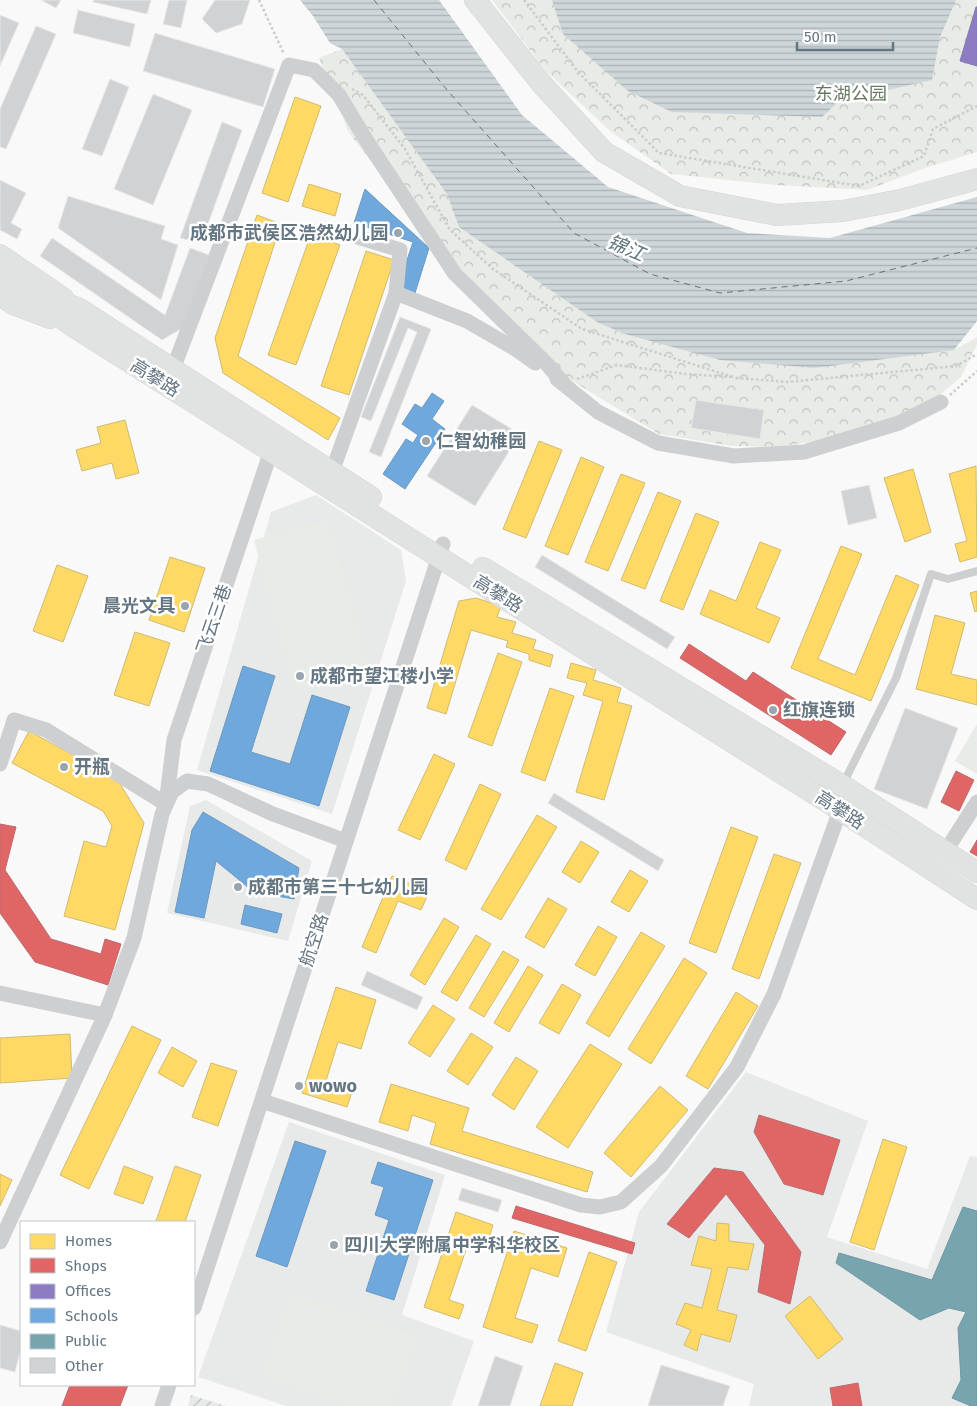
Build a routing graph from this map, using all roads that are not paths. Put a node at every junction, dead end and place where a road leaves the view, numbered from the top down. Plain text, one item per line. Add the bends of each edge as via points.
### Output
1 (475, 0) edge
2 (977, 179) edge
3 (348, 234) dead end
4 (0, 255) edge
5 (0, 273) edge
6 (396, 293) junction
7 (0, 295) edge
8 (76, 318) junction
9 (173, 369) junction
10 (564, 384) junction
11 (941, 402) road end
12 (275, 444) junction
13 (332, 472) junction
14 (441, 550) junction
15 (977, 570) edge
16 (0, 764) edge
17 (845, 788) junction
18 (977, 802) edge
19 (166, 804) junction
20 (840, 810) junction
21 (346, 842) junction
22 (945, 852) junction
23 (977, 872) edge
24 (977, 899) edge
25 (0, 993) edge
26 (105, 1015) junction
27 (262, 1101) junction
28 (0, 1242) edge
29 (195, 1305) edge
30 (169, 1386) edge
31 (162, 1406) edge

1 - 2 main road via 541,83 604,152 680,196 777,216 843,211 900,200
3 - 6 street via 400,250
4 - 8 main road
5 - 8 main road, 高攀路
6 - 10 street via 468,321 517,350
6 - 13 street
7 - 8 main road via 13,304
8 - 9 main road, 高攀路
8 - 12 main road, 高攀路
9 - 10 street via 289,65 314,70 339,95 455,274
9 - 12 main road, 高攀路
10 - 11 street via 598,412 658,443 734,456 804,452 899,423
12 - 13 main road, 高攀路
12 - 14 main road, 高攀路
12 - 19 street, 飞云三巷 via 174,740
13 - 14 main road, 高攀路
14 - 17 main road, 高攀路
14 - 20 main road, 高攀路
14 - 21 street, 航空路
15 - 17 lane via 948,579 931,574 896,678
16 - 19 street via 14,720 46,730
17 - 20 street
17 - 22 main road, 高攀路
18 - 22 street
19 - 21 street via 172,792 187,781 208,784
19 - 26 street via 134,938
20 - 24 main road, 高攀路
20 - 27 street via 774,994 737,1067 661,1166 621,1202 600,1207 581,1205
21 - 27 street, 航空路
22 - 23 main road, 高攀路
25 - 26 street
26 - 28 street
27 - 29 street, 航空路
30 - 31 street

